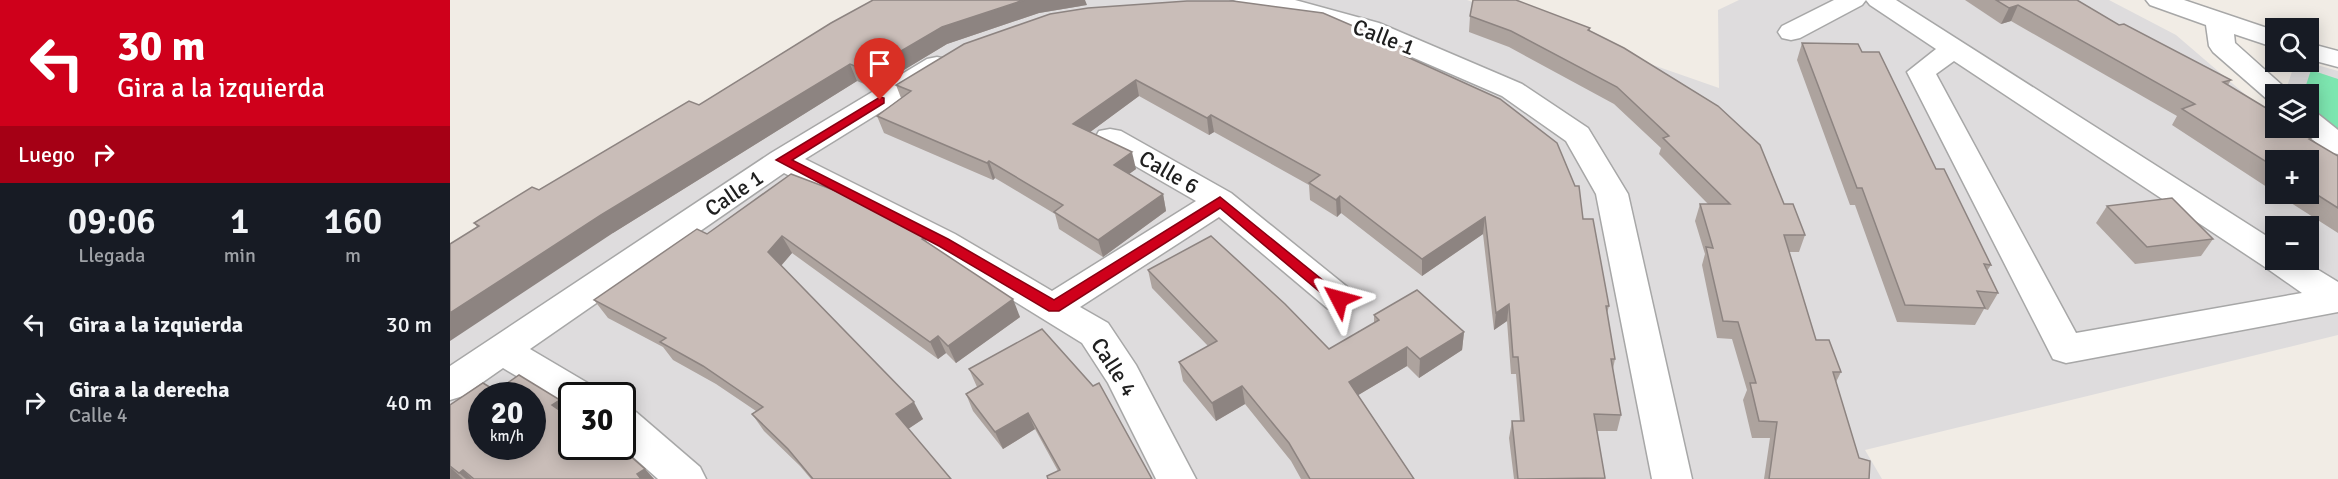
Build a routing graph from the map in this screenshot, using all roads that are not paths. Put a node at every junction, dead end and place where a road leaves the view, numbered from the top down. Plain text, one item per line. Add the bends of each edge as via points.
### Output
1 (1853, 0) edge
2 (1879, 0) edge
3 (2159, 0) edge
4 (1212, 7) edge
5 (2219, 22) junction
6 (1791, 32) dead end
7 (2265, 37) edge
8 (1953, 49) junction
9 (958, 52) edge
10 (2319, 54) edge
11 (2338, 59) edge
12 (2266, 84) edge
13 (2319, 129) edge
14 (1110, 138) dead end
15 (2338, 144) edge
16 (782, 160) junction
17 (1220, 201) junction
18 (2265, 251) edge
19 (2294, 270) edge
20 (1339, 299) dead end
21 (2338, 299) edge
22 (1054, 307) junction
23 (502, 350) junction
24 (558, 384) edge
25 (450, 385) edge
26 (636, 435) edge
27 (686, 479) edge
28 (1176, 479) edge
29 (1672, 479) edge

1 - 6 street
2 - 8 street
3 - 5 street
4 - 29 street, Calle 1 via 1294,8 1370,29 1512,90 1578,135 1612,194
5 - 7 street
5 - 12 street via 2222,46
8 - 18 street
8 - 21 street via 1921,72 2066,349
9 - 16 street, Calle 1
10 - 11 street
13 - 15 street
14 - 17 street, Calle 6
16 - 22 street, Calle 4 via 944,242
16 - 23 street, Calle 1
17 - 20 street, Calle 6
17 - 22 street
19 - 21 street
22 - 28 street, Calle 4 via 1095,333 1123,375
23 - 24 street
23 - 25 street, Calle 1
26 - 27 street

